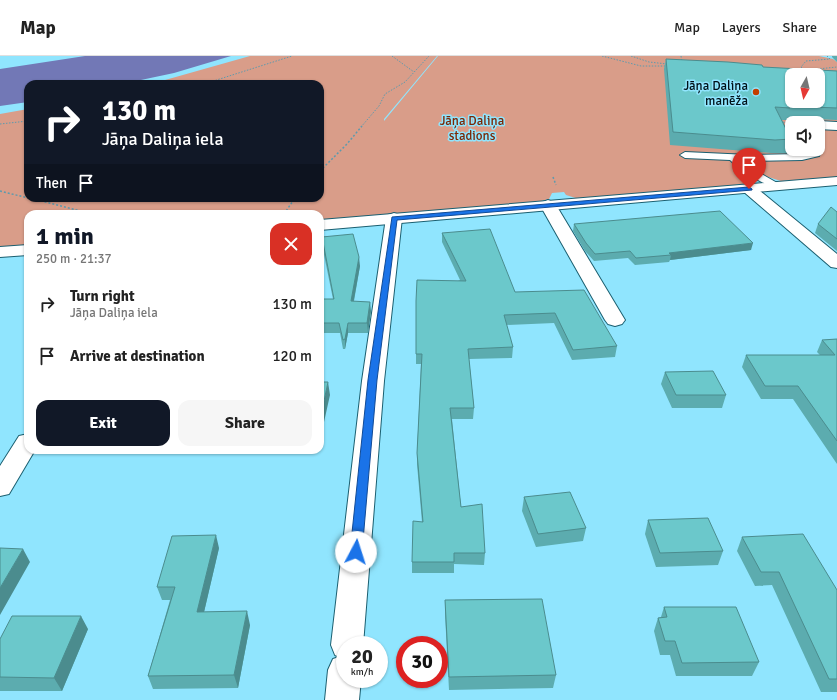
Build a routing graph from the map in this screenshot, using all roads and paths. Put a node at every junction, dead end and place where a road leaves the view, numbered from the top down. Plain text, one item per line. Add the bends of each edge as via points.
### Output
1 (292, 56) edge
2 (392, 56) edge
3 (429, 56) edge
4 (602, 56) edge
5 (631, 56) edge
6 (681, 56) edge
7 (827, 56) edge
8 (683, 66) edge
9 (837, 67) edge
10 (804, 68) edge
11 (825, 68) edge
12 (414, 72) junction
13 (217, 80) edge
14 (24, 122) edge
15 (777, 122) edge
16 (785, 122) edge
17 (0, 124) edge
18 (825, 125) edge
19 (837, 126) edge
20 (686, 155) edge
21 (807, 156) edge
22 (733, 158) junction
23 (324, 167) edge
24 (837, 181) edge
25 (775, 186) junction
26 (749, 189) junction
27 (0, 191) edge
28 (24, 197) edge
29 (45, 202) edge
30 (548, 205) junction
31 (77, 210) edge
32 (394, 218) junction
33 (324, 224) edge
34 (24, 250) edge
35 (0, 252) edge
36 (837, 263) edge
37 (615, 320) dead end
38 (15, 452) edge
39 (0, 487) edge
40 (348, 636) edge
41 (343, 688) edge
42 (342, 700) edge

1 - 13 path
2 - 12 path
3 - 12 path
4 - 5 path via 641,66 670,65
6 - 8 path
7 - 10 path via 830,59 806,61 801,66
9 - 11 path
12 - 23 path via 405,82 385,94 379,106
14 - 17 path
15 - 16 path
18 - 19 street
20 - 22 lane
21 - 22 lane
22 - 25 lane via 747,170
24 - 25 street
25 - 26 street
26 - 30 street
26 - 36 street
27 - 28 path
29 - 31 path
30 - 32 street
30 - 37 street
32 - 33 street
32 - 40 street via 373,380
34 - 35 street
38 - 39 street
41 - 42 street

